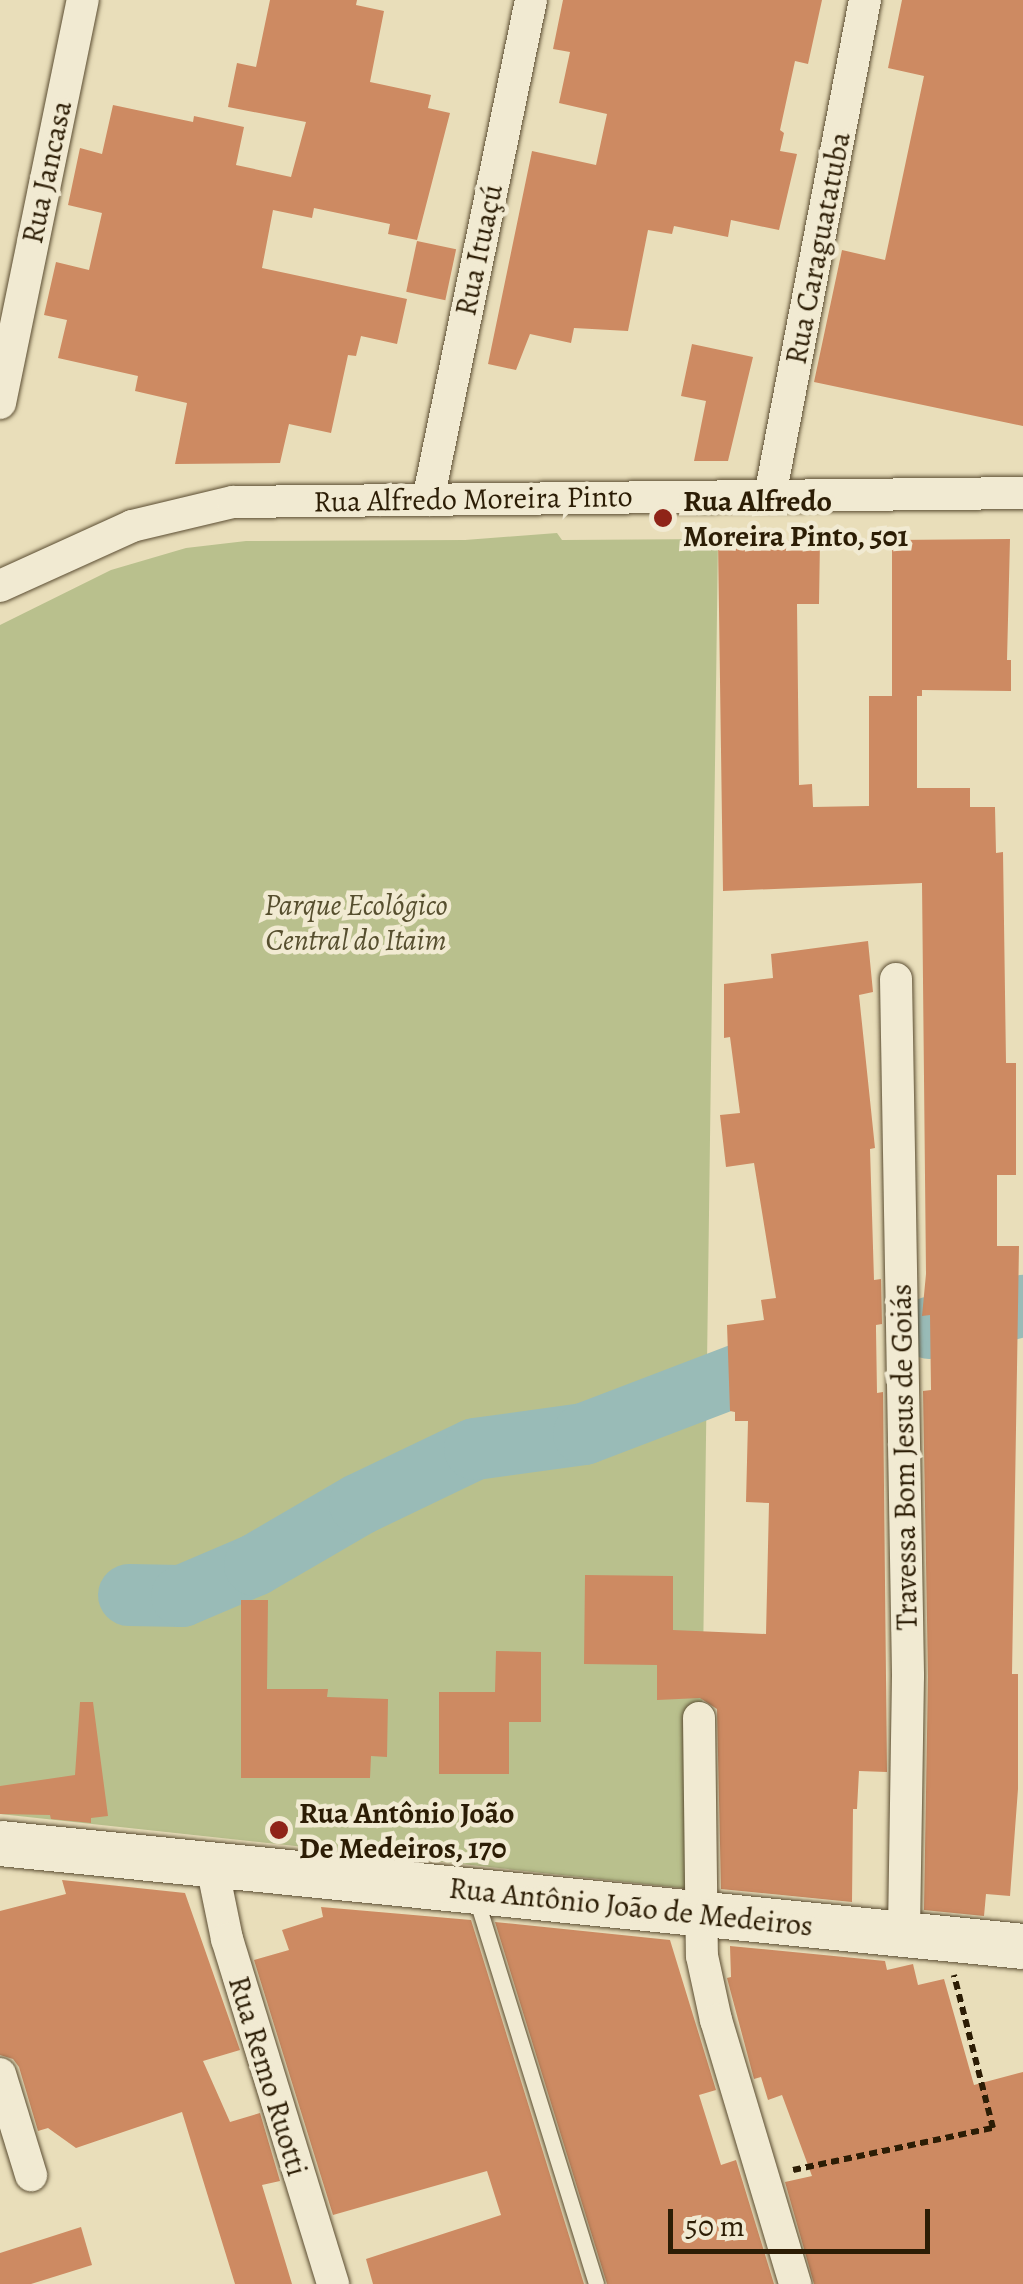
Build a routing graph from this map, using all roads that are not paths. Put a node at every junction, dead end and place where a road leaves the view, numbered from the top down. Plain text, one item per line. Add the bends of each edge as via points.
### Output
1 (82, 0) edge
2 (531, 0) edge
3 (865, 0) edge
4 (0, 403) edge
5 (1023, 493) edge
6 (770, 496) junction
7 (428, 500) junction
8 (0, 586) edge
9 (896, 979) dead end
10 (700, 1718) dead end
11 (0, 1843) edge
12 (212, 1866) junction
13 (474, 1891) junction
14 (700, 1914) junction
15 (924, 1938) junction
16 (1023, 1946) edge
17 (0, 2074) edge
18 (31, 2175) dead end
19 (333, 2284) edge
20 (596, 2284) edge
21 (795, 2284) edge

1 - 4 street, Rua Jancasa
2 - 7 street, Rua Ituaçú
3 - 6 street, Rua Caraguatatuba
5 - 6 street, Rua Alfredo Moreira Pinto
6 - 7 street, Rua Alfredo Moreira Pinto
7 - 8 street, Rua Alfredo Moreira Pinto via 232,502 132,526
9 - 15 street, Travessa Bom Jesus de Goiás via 908,1676
10 - 14 street
11 - 12 street, Rua Antônio João de Medeiros
12 - 13 street, Rua Antônio João de Medeiros
12 - 19 street, Rua Remo Ruotti via 227,1939
13 - 14 street, Rua Antônio João de Medeiros
13 - 20 lane
14 - 15 street, Rua Antônio João de Medeiros
14 - 21 street via 708,1988
15 - 16 street, Rua Antônio João de Medeiros
17 - 18 street

